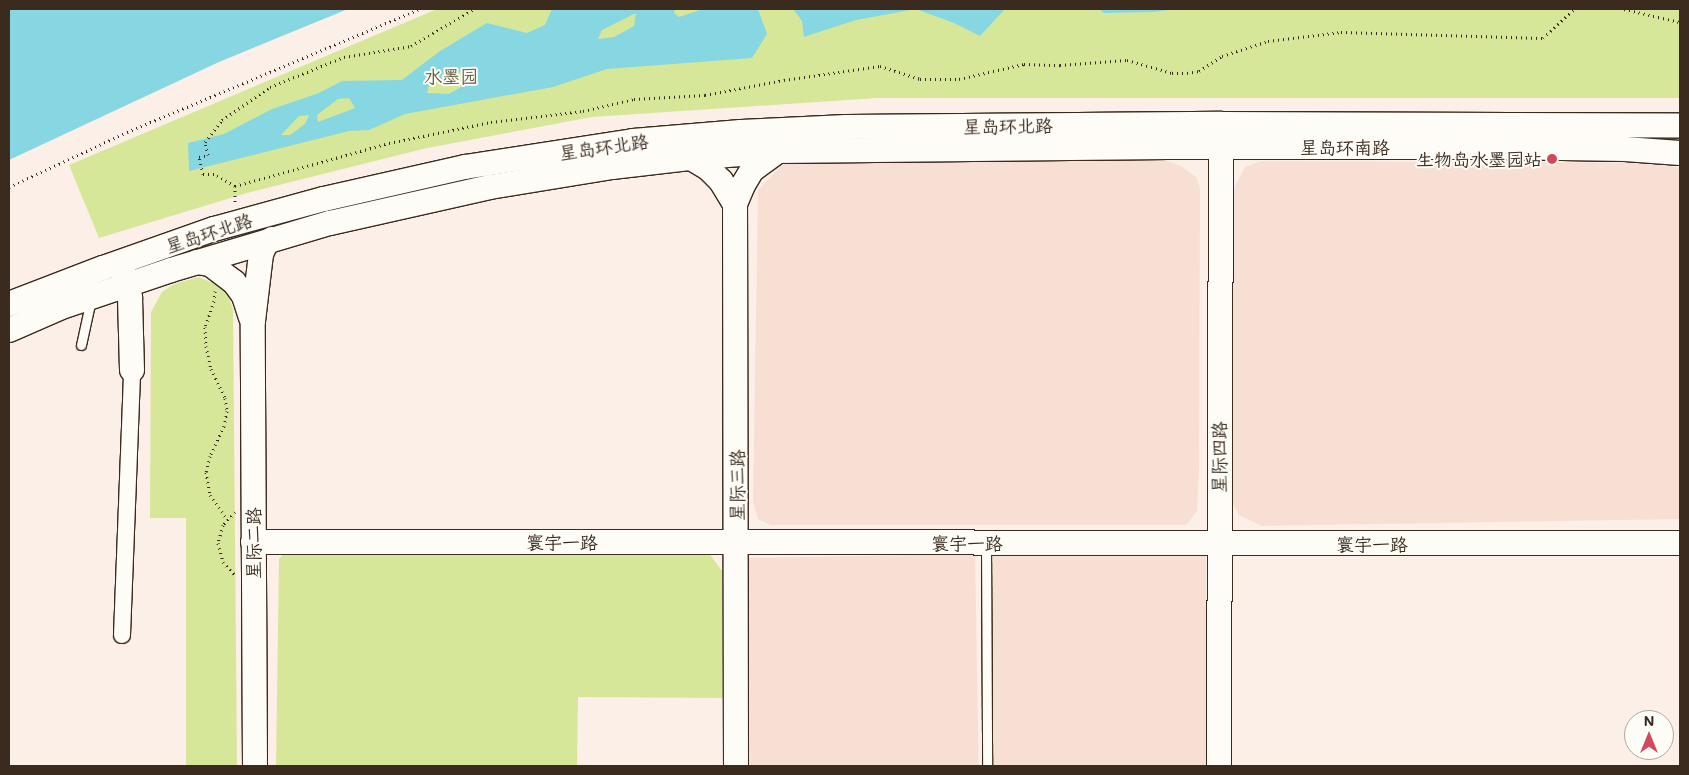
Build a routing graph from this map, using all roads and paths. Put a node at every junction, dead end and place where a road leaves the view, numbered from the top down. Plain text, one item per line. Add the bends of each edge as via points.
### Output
1 (419, 9) edge
2 (474, 9) edge
3 (1574, 9) edge
4 (1624, 9) edge
5 (1680, 22) edge
6 (1680, 126) edge
7 (1220, 135) junction
8 (778, 151) junction
9 (1680, 153) edge
10 (691, 158) junction
11 (234, 186) junction
12 (9, 187) edge
13 (232, 204) dead end
14 (735, 204) junction
15 (272, 238) junction
16 (197, 262) junction
17 (100, 279) junction
18 (127, 285) junction
19 (215, 287) dead end
20 (9, 304) edge
21 (253, 321) junction
22 (9, 330) edge
23 (81, 345) dead end
24 (132, 370) joint
25 (242, 508) dead end
26 (227, 520) junction
27 (253, 542) junction
28 (737, 543) junction
29 (986, 543) junction
30 (1680, 543) edge
31 (1219, 544) junction
32 (243, 578) dead end
33 (122, 635) dead end
34 (255, 766) edge
35 (736, 766) edge
36 (987, 766) edge
37 (1219, 766) edge

1 - 12 path via 127,132
2 - 11 path via 411,46 344,57 270,87 222,120 205,142 208,155 199,158 203,174 214,174
3 - 11 path via 1543,38 1342,32 1268,41 1222,56 1188,74 1172,73 1127,60 1024,64 959,79 920,79 880,66 705,95 634,99 583,111 491,122 389,143
4 - 5 path
6 - 7 street, 星岛环南路
7 - 8 street, 星岛环北路
7 - 9 street, 星岛环南路
7 - 17 street, 星岛环北路 via 846,127 633,141 465,167 324,199 214,229
7 - 31 street, 星际四路
8 - 10 street, 星岛环北路
8 - 14 street, 星际三路 via 752,170
10 - 14 street via 709,169
10 - 15 street, 星岛环北路 via 612,167 490,188
11 - 13 path via 236,200
14 - 28 street, 星际三路
15 - 16 street, 星岛环北路
15 - 21 street, 星际二路 via 261,254
16 - 18 street, 星岛环北路
16 - 21 street, 星际二路 via 210,264 234,282 244,296
17 - 18 street
17 - 18 street, 星岛环北路
17 - 20 street, 星岛环北路
17 - 22 street, 星岛环北路
17 - 23 lane
18 - 24 street via 131,307
19 - 26 path via 205,327 206,346 227,411 206,472 210,495
21 - 27 street, 星际二路
24 - 33 street
25 - 26 path
26 - 32 path via 219,537 220,556 232,572
27 - 28 street, 寰宇一路
27 - 34 street, 星际二路
28 - 29 street, 寰宇一路
28 - 35 street, 星际三路
29 - 31 street, 寰宇一路
29 - 36 lane
30 - 31 street, 寰宇一路
31 - 37 street, 星际四路

